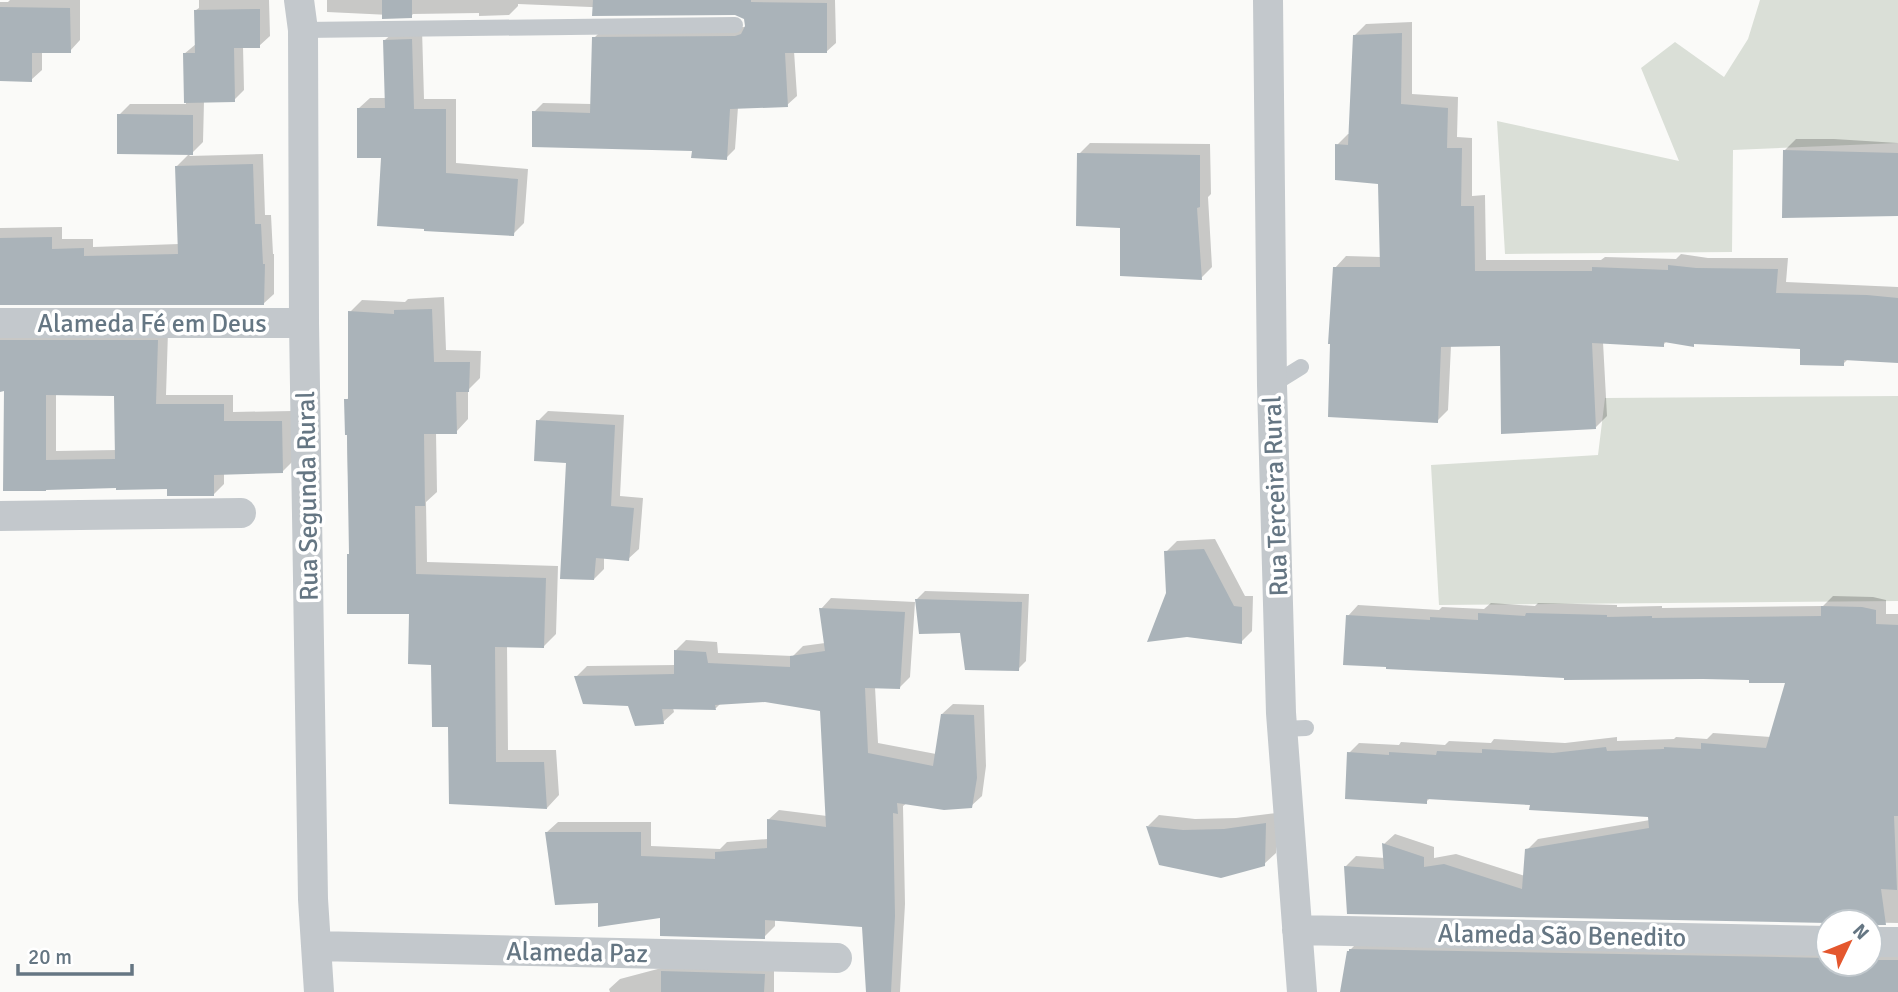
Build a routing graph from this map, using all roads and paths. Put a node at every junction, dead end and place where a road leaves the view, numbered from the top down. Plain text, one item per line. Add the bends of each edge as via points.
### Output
1 (299, 0) edge
2 (1268, 0) edge
3 (735, 25) dead end
4 (303, 30) junction
5 (0, 323) edge
6 (304, 323) junction
7 (1301, 367) dead end
8 (1272, 385) junction
9 (241, 513) dead end
10 (0, 516) edge
11 (1297, 930) junction
12 (1814, 941) edge
13 (316, 946) junction
14 (837, 958) dead end
15 (319, 992) edge
16 (1302, 992) edge

1 - 4 street, Rua Segunda Rural
2 - 8 street, Rua Terceira Rural
3 - 4 lane
4 - 6 street, Rua Segunda Rural
5 - 6 street, Alameda Fé em Deus
6 - 13 street, Rua Segunda Rural via 297,741
7 - 8 lane
8 - 11 street, Rua Terceira Rural via 1294,728
9 - 10 street
11 - 12 street, Alameda São Benedito
11 - 16 street, Rua Terceira Rural
13 - 14 street, Alameda Paz
13 - 15 street, Rua Segunda Rural

